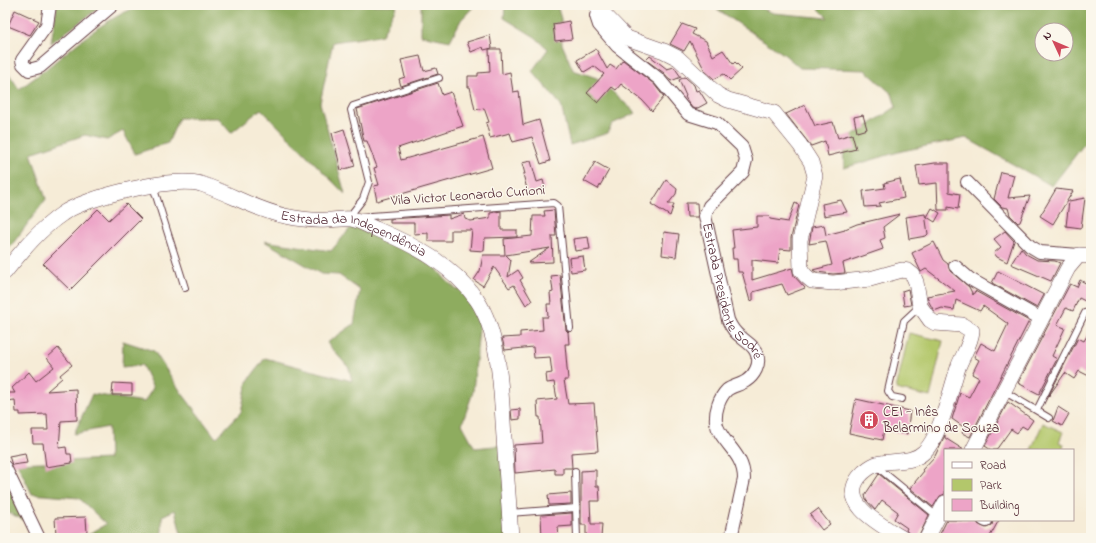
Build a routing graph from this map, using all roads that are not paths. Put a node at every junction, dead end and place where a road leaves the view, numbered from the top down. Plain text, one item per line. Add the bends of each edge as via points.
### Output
1 (50, 5) edge
2 (113, 5) edge
3 (598, 7) edge
4 (439, 78) dead end
5 (967, 182) dead end
6 (153, 184) junction
7 (351, 219) junction
8 (1085, 256) edge
9 (954, 266) dead end
10 (5, 272) edge
11 (185, 288) dead end
12 (920, 306) junction
13 (1085, 313) dead end
14 (1041, 319) junction
15 (570, 328) dead end
16 (1004, 392) junction
17 (902, 399) dead end
18 (1034, 410) junction
19 (1049, 418) dead end
20 (975, 449) edge
21 (875, 465) junction
22 (5, 467) edge
23 (575, 471) dead end
24 (944, 505) edge
25 (576, 508) junction
26 (509, 513) junction
27 (938, 517) junction
28 (39, 538) edge
29 (511, 538) edge
30 (577, 538) edge
31 (731, 538) edge
32 (902, 538) edge
33 (927, 538) edge

1 - 2 street via 47,25 22,60 29,70 40,67
3 - 12 street via 627,38 678,58 718,95 774,113 800,145 810,162 814,176 800,240 801,270 806,276 812,280 833,283 908,271 916,282
3 - 31 street, Estrada Presidente Sodré via 596,16 599,25 617,46 659,79 688,114 716,123 742,147 745,154 743,172 709,206 705,216 728,320 734,331 754,348 758,355 753,375 728,389 716,411 718,429 744,469
4 - 7 lane via 353,106 351,110 369,182 363,199
5 - 8 street via 1030,246 1040,252
6 - 7 street, Estrada da Independência via 201,184 229,197 294,218
6 - 10 street, Estrada da Independência via 107,196 74,207 62,214 39,234
6 - 11 lane
7 - 15 lane, Vila Victor Leonardo Curioni via 359,215 554,203 558,206
7 - 26 street, Estrada da Independência via 425,252 470,290 483,311 492,336 500,385
8 - 14 street via 1068,268
9 - 14 street via 970,279
12 - 17 lane via 904,321 888,390 892,397
12 - 21 street via 934,323 969,327 972,331 971,338 929,446 917,457
13 - 18 lane via 1038,408
14 - 16 street
16 - 18 lane
16 - 20 street
18 - 19 lane
21 - 27 lane
21 - 32 street via 856,482 856,502 867,515
22 - 28 street
23 - 25 lane
24 - 27 street
25 - 26 lane
25 - 30 lane
26 - 29 street, Estrada da Independência
27 - 33 street

